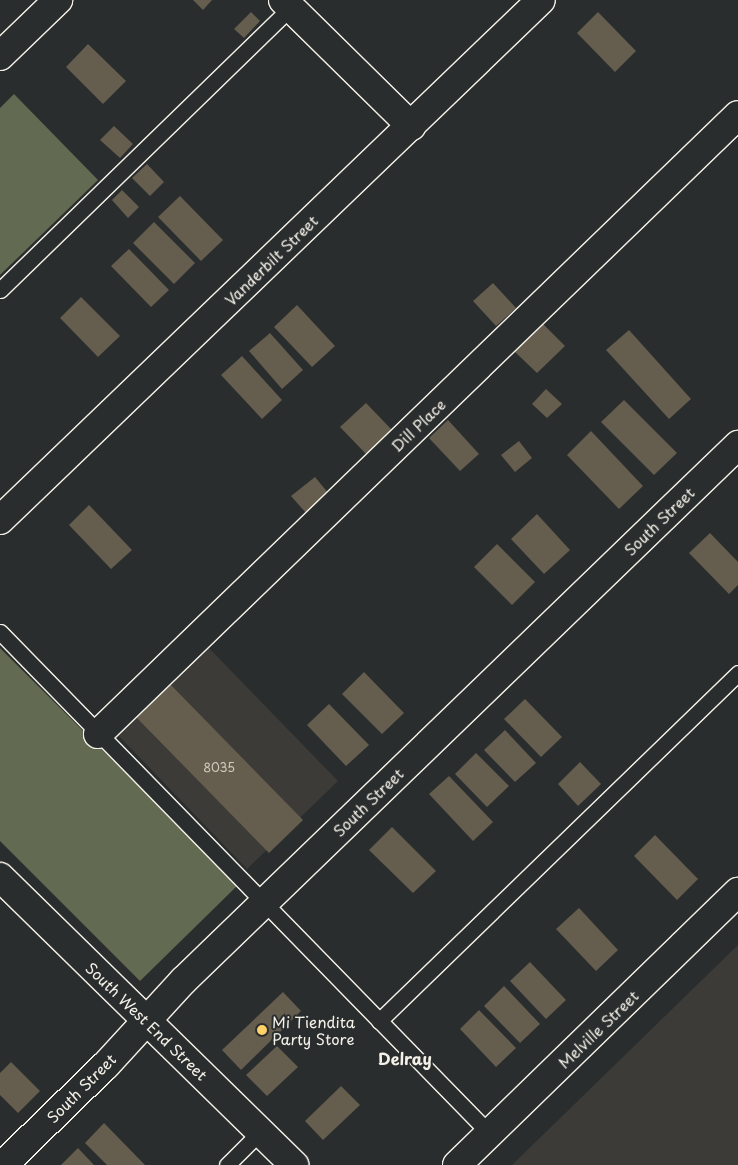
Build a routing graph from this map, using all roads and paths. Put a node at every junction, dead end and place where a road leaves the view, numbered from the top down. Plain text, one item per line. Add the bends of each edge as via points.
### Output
1 (58, 0) edge
2 (541, 0) edge
3 (290, 3) edge
4 (0, 56) edge
5 (738, 115) edge
6 (411, 126) junction
7 (0, 290) edge
8 (738, 444) edge
9 (0, 520) edge
10 (0, 632) edge
11 (738, 672) edge
12 (98, 734) junction
13 (0, 876) edge
14 (738, 892) edge
15 (266, 901) junction
16 (146, 1021) junction
17 (379, 1021) junction
18 (260, 1132) junction
19 (490, 1134) junction
20 (3, 1165) edge
21 (227, 1165) edge
22 (294, 1165) edge
23 (457, 1165) edge

1 - 4 street
2 - 6 street, Vanderbilt Street
3 - 6 street
3 - 7 lane
5 - 12 street, Dill Place
6 - 9 street, Vanderbilt Street
8 - 15 street, South Street
10 - 12 lane
11 - 17 lane
12 - 15 lane
13 - 16 street, South West End Street
14 - 19 street, Melville Street
15 - 16 street, South Street
15 - 17 lane
16 - 18 street, South West End Street
16 - 20 street, South Street via 106,1065
17 - 19 lane
18 - 21 lane
18 - 22 street, South West End Street
19 - 23 street, Melville Street

